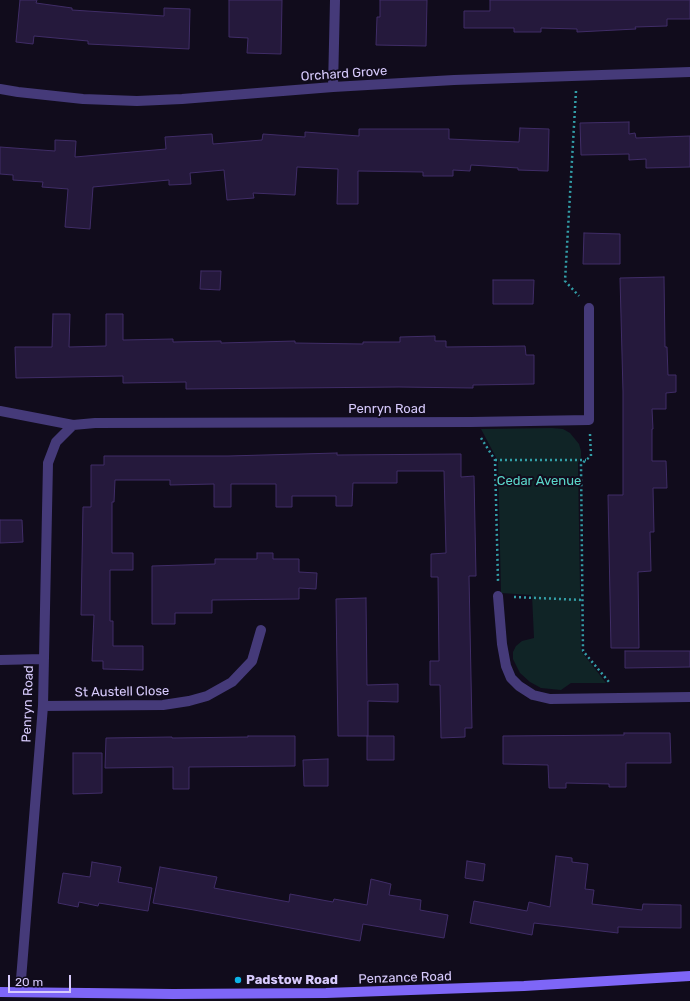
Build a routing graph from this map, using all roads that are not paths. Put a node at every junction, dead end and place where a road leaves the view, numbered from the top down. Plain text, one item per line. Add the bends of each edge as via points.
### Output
1 (335, 0) edge
2 (690, 72) edge
3 (333, 87) junction
4 (0, 89) edge
5 (589, 308) road end
6 (0, 411) edge
7 (73, 425) junction
8 (498, 596) road end
9 (261, 630) dead end
10 (43, 659) junction
11 (0, 660) edge
12 (690, 697) edge
13 (43, 706) junction
14 (690, 976) edge
15 (0, 992) edge
16 (20, 992) junction
17 (326, 997) edge

1 - 3 street
2 - 3 street, Orchard Grove
3 - 4 street, Orchard Grove via 137,101 83,99
5 - 7 street, Penryn Road via 589,420
6 - 7 street, Penryn Road
7 - 10 street, Penryn Road via 56,442 48,463
8 - 12 street via 506,666 511,678 533,695 542,698
9 - 13 street, St Austell Close via 252,661 232,682 207,696 163,705
10 - 11 street
10 - 13 street, Penryn Road
13 - 16 street, Penryn Road
14 - 17 street, Penzance Road
15 - 16 street, Penzance Road
16 - 17 street, Penzance Road

